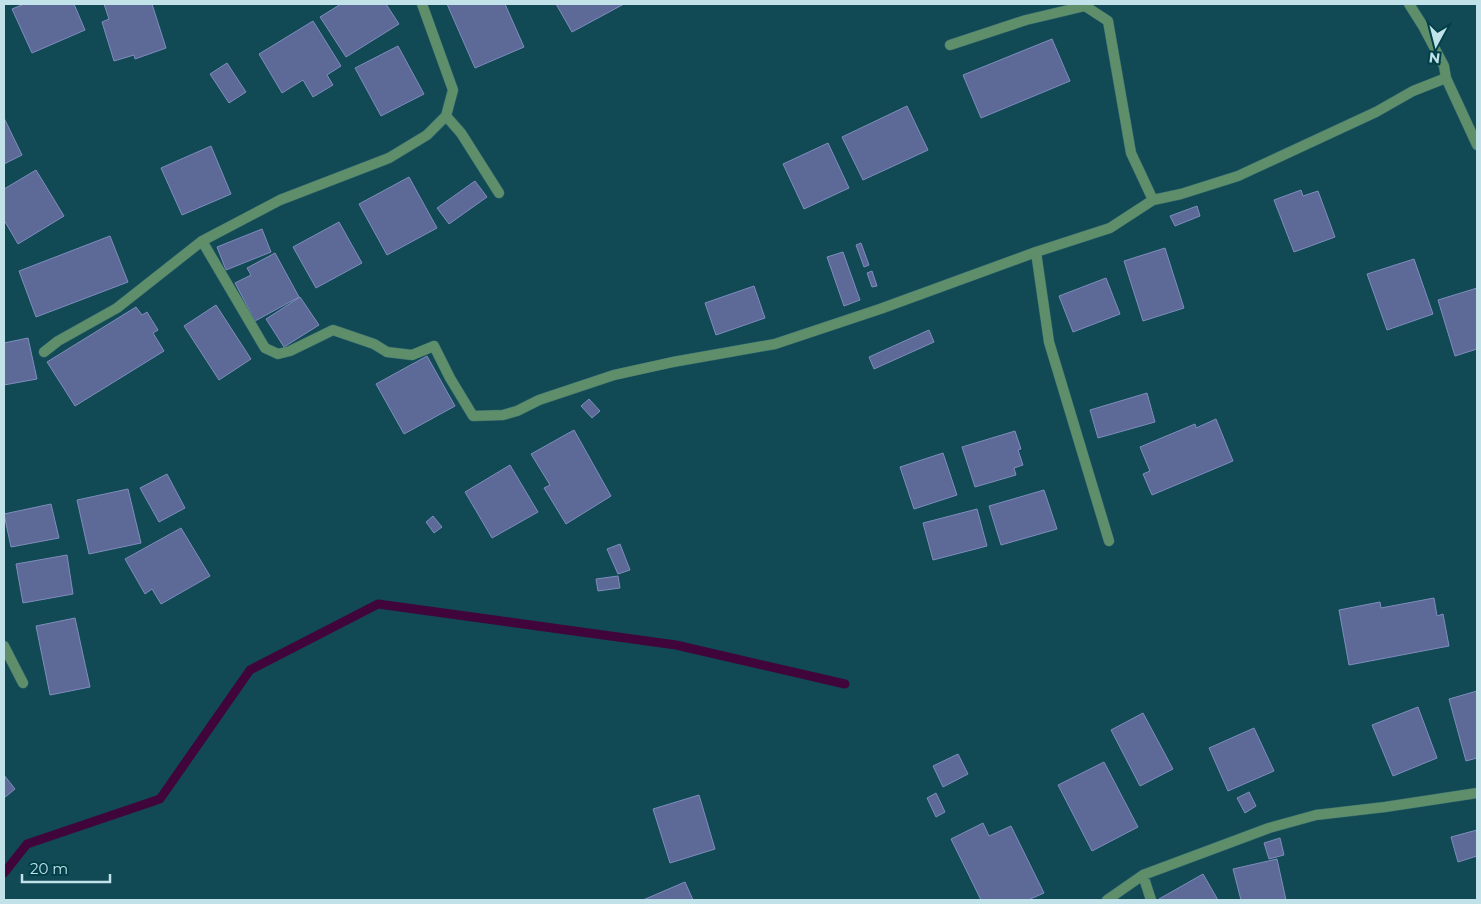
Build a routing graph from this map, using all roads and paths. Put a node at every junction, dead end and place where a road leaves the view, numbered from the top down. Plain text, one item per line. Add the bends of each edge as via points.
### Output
1 (422, 4) edge
2 (1409, 4) edge
3 (950, 45) dead end
4 (1446, 78) junction
5 (446, 116) junction
6 (1477, 145) edge
7 (499, 193) dead end
8 (1153, 200) junction
9 (202, 241) junction
10 (1036, 252) junction
11 (44, 352) dead end
12 (1109, 541) dead end
13 (4, 646) edge
14 (23, 683) dead end
15 (1477, 793) edge
16 (1143, 875) junction
17 (1107, 900) edge
18 (1151, 900) edge

1 - 5 street via 453,90
2 - 4 street via 1444,66
3 - 8 street via 1026,20 1085,6 1108,21 1131,153
4 - 6 street
4 - 8 street via 1413,90 1376,112 1238,176
5 - 7 street via 461,133
5 - 9 street via 427,136 390,158 280,200
8 - 10 street via 1110,228
9 - 10 street via 265,348 278,354 290,351 333,330 374,344 387,352 412,355 434,346 473,416 517,411 539,400 614,375 775,344
9 - 11 street via 117,308
10 - 12 street via 1049,342
13 - 14 street
15 - 16 street via 1316,815 1251,834
16 - 17 street
16 - 18 street

